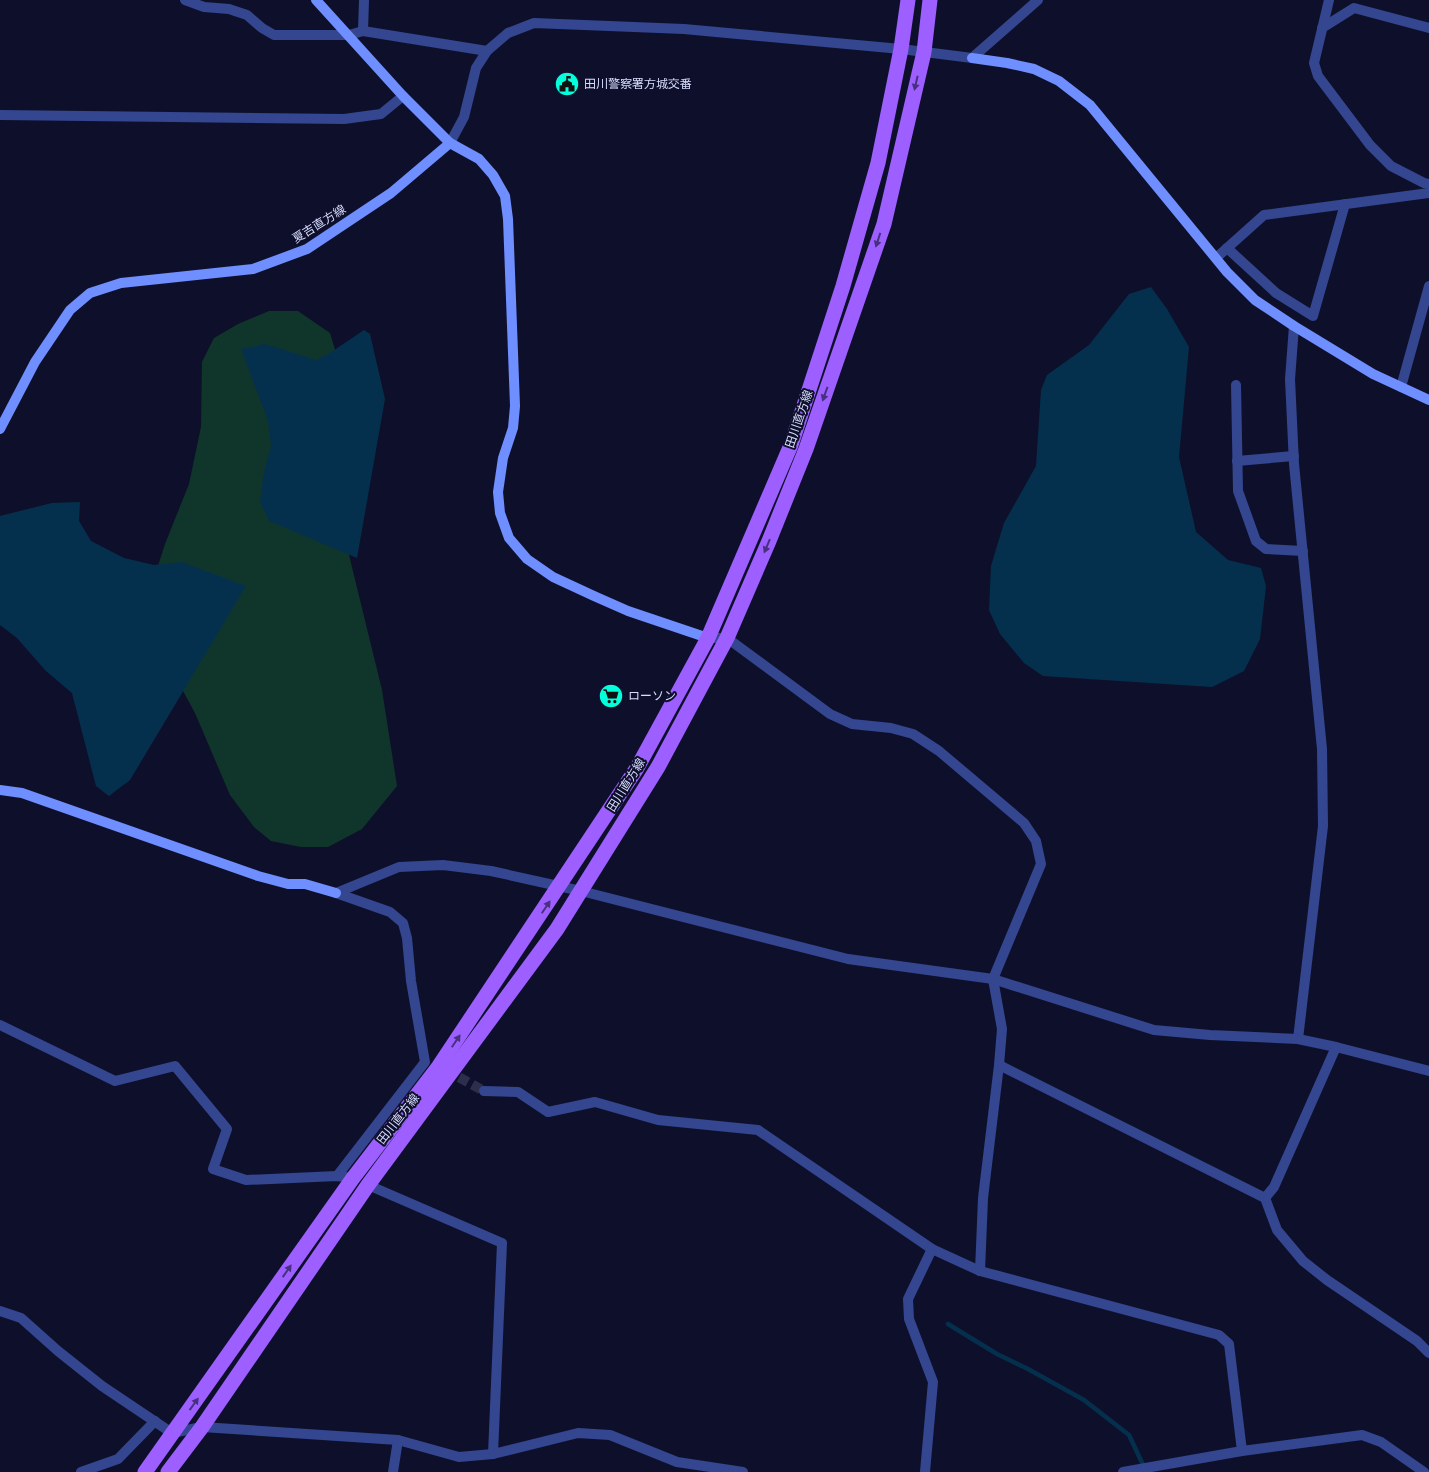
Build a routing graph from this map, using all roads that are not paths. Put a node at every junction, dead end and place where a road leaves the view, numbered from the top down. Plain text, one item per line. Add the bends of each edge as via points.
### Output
1 (185, 0) edge
2 (316, 0) edge
3 (364, 0) edge
4 (908, 0) edge
5 (930, 0) edge
6 (1038, 0) edge
7 (1329, 0) edge
8 (1322, 28) junction
9 (1429, 28) edge
10 (363, 32) junction
11 (349, 36) junction
12 (901, 49) junction
13 (487, 51) junction
14 (924, 52) junction
15 (972, 58) junction
16 (403, 96) junction
17 (0, 115) edge
18 (450, 143) junction
19 (1429, 184) edge
20 (1429, 193) edge
21 (1345, 204) junction
22 (1227, 248) junction
23 (1216, 258) junction
24 (1429, 286) edge
25 (1294, 326) junction
26 (1236, 385) dead end
27 (1401, 387) junction
28 (1429, 400) edge
29 (0, 429) edge
30 (1294, 456) junction
31 (1237, 461) junction
32 (1302, 550) junction
33 (708, 638) junction
34 (727, 638) junction
35 (0, 790) edge
36 (560, 887) junction
37 (581, 891) junction
38 (336, 893) junction
39 (993, 979) junction
40 (0, 1025) edge
41 (1298, 1040) junction
42 (1336, 1047) junction
43 (432, 1064) junction
44 (999, 1065) junction
45 (1429, 1071) edge
46 (484, 1090) tunnel mouth
47 (337, 1176) junction
48 (353, 1178) junction
49 (368, 1186) junction
50 (1265, 1198) junction
51 (932, 1249) junction
52 (980, 1271) junction
53 (0, 1311) edge
54 (1429, 1354) edge
55 (155, 1420) junction
56 (202, 1427) junction
57 (172, 1433) junction
58 (398, 1440) junction
59 (1242, 1451) junction
60 (493, 1454) junction
61 (81, 1472) edge
62 (145, 1472) edge
63 (168, 1472) edge
64 (393, 1472) edge
65 (744, 1472) edge
66 (925, 1472) edge
67 (1126, 1472) edge
68 (1424, 1472) edge

1 - 11 street via 247,15 274,35
2 - 11 street
3 - 10 street
4 - 12 main road, 田川直方線
5 - 14 main road, 田川直方線
6 - 15 street
7 - 8 street
8 - 9 street via 1354,8
8 - 19 street via 1314,62 1318,76 1391,166
10 - 11 street
10 - 13 street
11 - 16 street
12 - 13 street via 684,28 534,23 508,33
12 - 14 street
12 - 33 main road, 田川直方線 via 878,163 843,286 797,427
13 - 18 street via 476,68 464,117
14 - 15 street
14 -> 34 main road, 田川直方線 via 884,224 806,449
15 - 23 street via 1034,69 1059,82 1090,105
16 - 17 street via 380,114 344,119
16 - 18 street
18 - 29 street, 夏吉直方線 via 391,192 307,249 253,269 121,283 90,293 70,310 35,362
18 - 33 street via 479,159 505,196 515,406 498,492 500,514 510,538 527,559 553,577 628,611
20 - 21 street
21 - 22 street via 1264,215
21 - 22 street via 1313,316 1276,293
22 - 23 street
23 - 25 street via 1255,300
24 - 27 street
25 - 27 street via 1373,374
25 - 30 street via 1290,379
26 - 31 street
27 - 28 street
30 - 31 street
30 - 32 street
31 - 32 street via 1238,491 1256,541 1266,549
32 - 41 street via 1322,749 1323,826
33 - 34 street
33 - 36 main road, 田川直方線 via 637,768
34 - 37 main road, 田川直方線 via 658,766
34 - 39 street via 830,714 852,724 913,734 939,750 1024,823 1036,841 1041,864
35 - 38 street via 22,793 258,876
36 - 37 street
36 - 38 street via 491,871 443,865 399,868
43 -> 36 main road, 田川直方線
37 - 39 street via 848,959
37 - 49 main road, 田川直方線 via 557,929
38 - 43 street via 390,912 403,923 411,981
39 - 41 street via 1154,1030
39 - 44 street via 1002,1029
40 - 47 street via 115,1081 174,1066 227,1129 212,1169 246,1180
41 - 42 street
42 - 45 street
42 - 50 street via 1274,1187
43 - 47 street
43 - 48 main road, 田川直方線
44 - 50 street
44 - 52 street via 983,1198
46 - 51 street via 518,1092 548,1112 596,1102 658,1120 758,1130
47 - 48 street
57 -> 48 main road, 田川直方線
49 - 56 main road, 田川直方線
49 - 60 street via 502,1243
50 - 54 street via 1277,1230 1303,1261 1417,1341
51 - 52 street
51 - 66 street via 908,1299 909,1319 933,1382
52 - 59 street via 1219,1335 1229,1344
53 - 55 street via 21,1318 102,1386
55 - 57 street
55 - 61 street via 118,1459
56 - 57 street
56 - 58 street
56 - 63 main road, 田川直方線
57 - 62 main road, 田川直方線
58 - 60 street via 459,1457
58 - 64 street
59 - 67 street
59 - 68 street via 1362,1435 1381,1442
60 - 65 street via 578,1433 610,1435 677,1462

